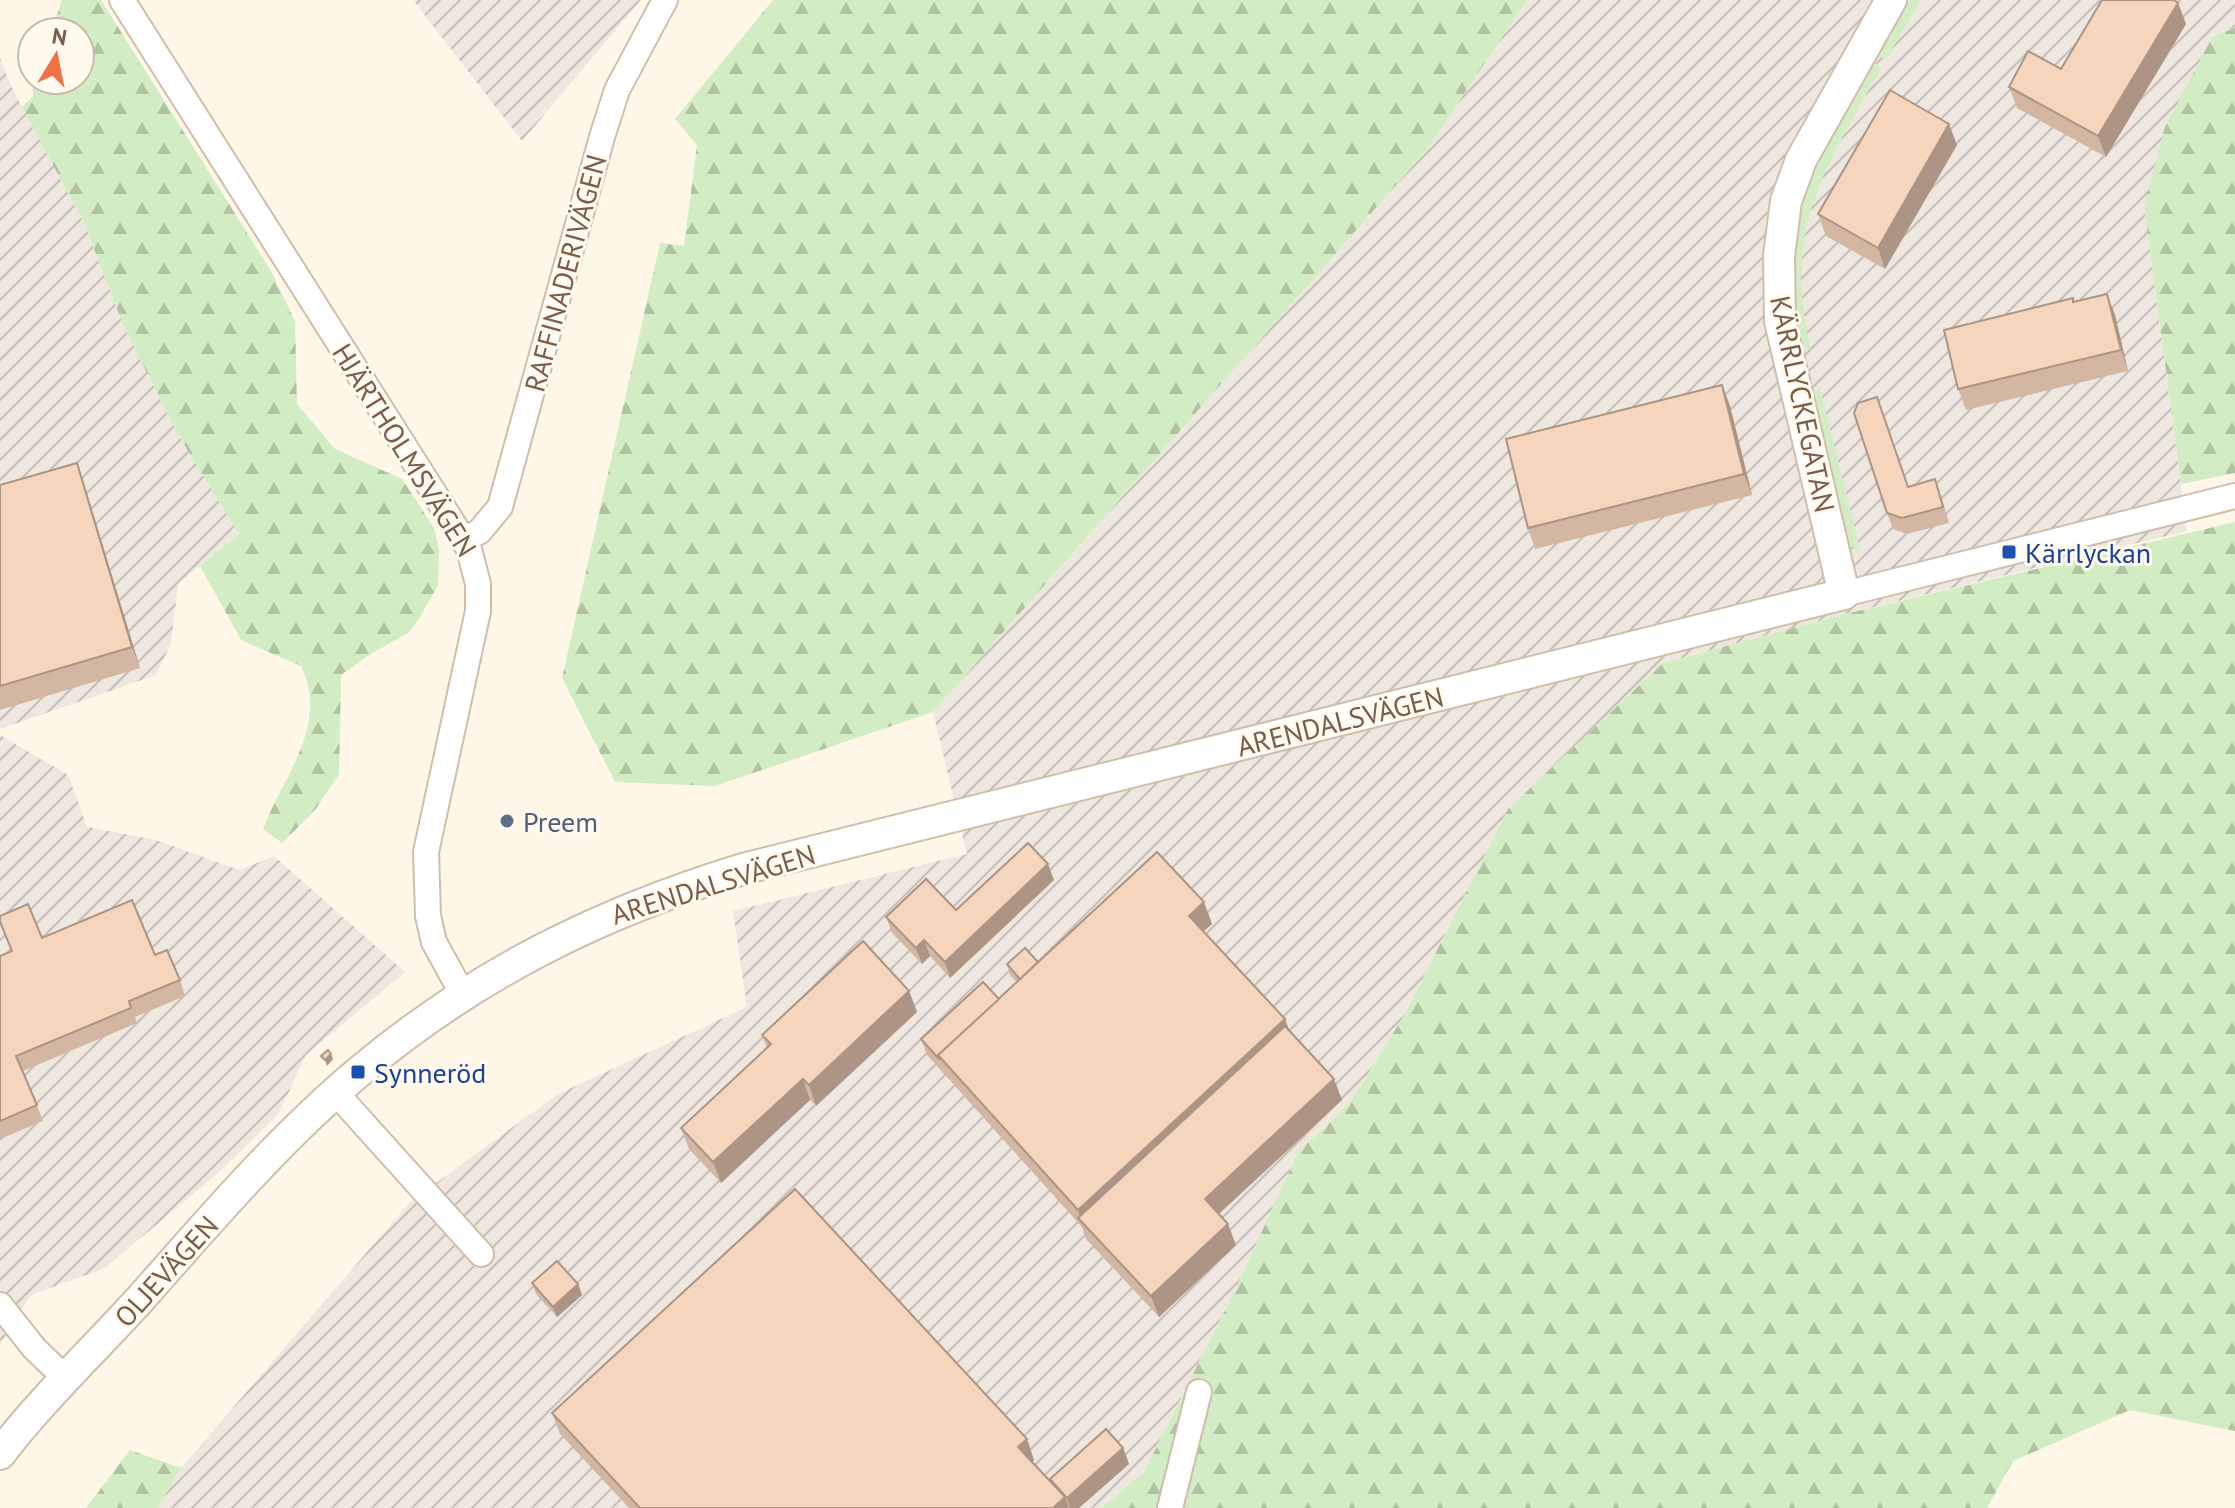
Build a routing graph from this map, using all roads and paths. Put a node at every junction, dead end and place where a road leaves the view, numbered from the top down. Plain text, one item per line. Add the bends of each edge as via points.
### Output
1 (122, 0) edge
2 (665, 0) edge
3 (1891, 0) edge
4 (2235, 496) edge
5 (463, 539) junction
6 (1844, 594) junction
7 (463, 995) junction
8 (336, 1093) junction
9 (481, 1254) dead end
10 (0, 1305) edge
11 (67, 1380) junction
12 (1199, 1392) dead end
13 (0, 1454) edge
14 (1170, 1508) edge

1 - 5 street, HJÄRTHOLMSVÄGEN
2 - 5 street, RAFFINADERIVÄGEN via 617,90 500,507 479,532
3 - 6 street, KÄRRLYCKEGATAN via 1801,160 1786,201 1779,256 1780,321
4 - 6 street, ARENDALSVÄGEN
5 - 7 street, HJÄRTHOLMSVÄGEN via 476,567 478,611 426,852 434,942
6 - 7 street, ARENDALSVÄGEN via 743,869 597,920
7 - 8 street, OLJEVÄGEN
8 - 9 street
8 - 11 street, OLJEVÄGEN
10 - 11 street
11 - 13 street, OLJEVÄGEN
12 - 14 street

